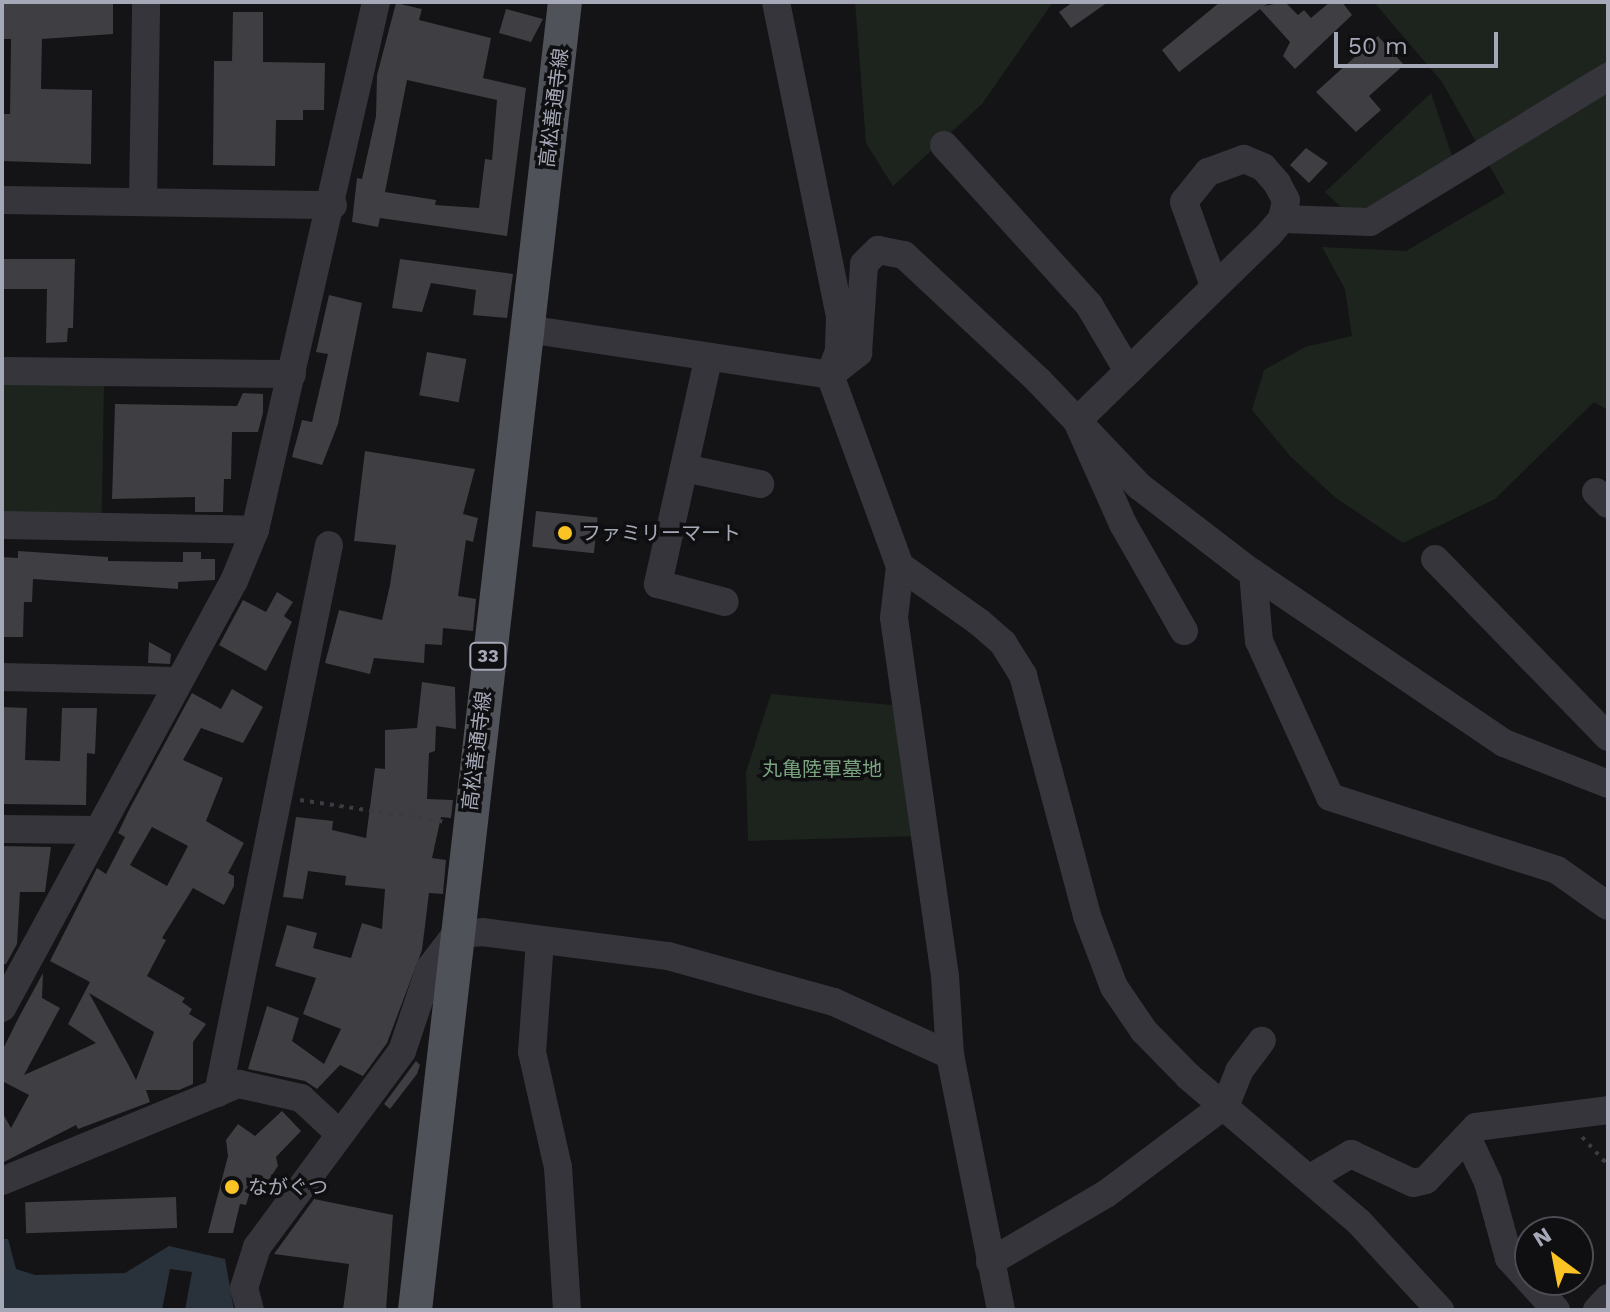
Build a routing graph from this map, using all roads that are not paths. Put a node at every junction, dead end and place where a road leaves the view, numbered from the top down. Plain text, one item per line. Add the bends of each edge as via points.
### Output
1 (146, 2) edge
2 (376, 2) edge
3 (565, 2) edge
4 (776, 2) edge
5 (1608, 77) edge
6 (944, 145) dead end
7 (2, 200) edge
8 (143, 202) junction
9 (333, 205) junction
10 (1282, 219) junction
11 (1214, 286) junction
12 (527, 329) junction
13 (708, 360) junction
14 (2, 371) edge
15 (1128, 371) junction
16 (292, 374) junction
17 (830, 375) junction
18 (1077, 421) junction
19 (684, 468) junction
20 (760, 484) dead end
21 (2, 525) edge
22 (255, 530) junction
23 (329, 545) dead end
24 (1435, 559) dead end
25 (900, 566) junction
26 (1253, 573) junction
27 (725, 602) dead end
28 (1184, 631) dead end
29 (2, 677) edge
30 (177, 681) junction
31 (1608, 737) edge
32 (1608, 784) edge
33 (2, 829) edge
34 (98, 830) junction
35 (1608, 906) edge
36 (456, 934) junction
37 (540, 941) junction
38 (9, 981) edge
39 (2, 1008) edge
40 (1262, 1041) dead end
41 (950, 1055) junction
42 (218, 1093) junction
43 (1226, 1104) junction
44 (1608, 1110) edge
45 (340, 1134) junction
46 (1467, 1137) junction
47 (1310, 1178) junction
48 (2, 1181) edge
49 (990, 1262) junction
50 (1608, 1298) edge
51 (250, 1310) edge
52 (415, 1310) edge
53 (567, 1310) edge
54 (1001, 1310) edge
55 (1440, 1310) edge
56 (1556, 1310) edge
57 (1597, 1310) edge

1 - 8 street
2 - 9 street
3 - 12 main road, 高松善通寺線 / 33
4 - 17 street via 840,317 839,351
5 - 10 street via 1370,222
6 - 15 street via 1089,305
7 - 8 street
8 - 9 street
9 - 16 street
10 - 11 street
10 - 11 street via 1286,200 1277,183 1263,167 1244,159 1217,167 1192,186 1184,202
11 - 15 street
12 - 13 street
12 - 36 main road, 高松善通寺線 / 33
13 - 17 street
13 - 19 street
14 - 16 street
15 - 18 street
16 - 22 street
17 - 18 street via 858,353 864,264 878,250 891,251 904,255 932,280
17 - 25 street
18 - 26 street via 1139,486
18 - 28 street via 1123,524
19 - 20 street
19 - 27 street via 658,584
21 - 22 street
22 - 30 street via 234,581
23 - 42 street
24 - 31 street
25 - 41 street via 894,618 945,976
25 - 43 street via 1003,643 1023,675 1087,916 1114,987 1144,1031 1188,1076
26 - 32 street via 1504,743
26 - 35 street via 1259,641 1330,797 1557,870
29 - 30 street
30 - 34 street
33 - 34 street
34 - 38 street
36 - 37 street via 482,932
36 - 45 street via 430,968 402,1051
36 - 52 main road, 高松善通寺線 / 33
37 - 41 street via 668,956 789,989 834,1002
37 - 53 street via 532,1052 558,1167
38 - 39 street
40 - 43 street via 1239,1071
41 - 49 street
42 - 45 street via 239,1084 301,1098
42 - 48 street
43 - 47 street
43 - 49 street via 1106,1194
44 - 46 street via 1476,1127
45 - 51 street via 257,1247 244,1288
46 - 47 street via 1426,1180 1413,1183 1351,1154
46 - 56 street via 1488,1182 1509,1258
47 - 55 street via 1359,1222
49 - 54 street
50 - 57 street

